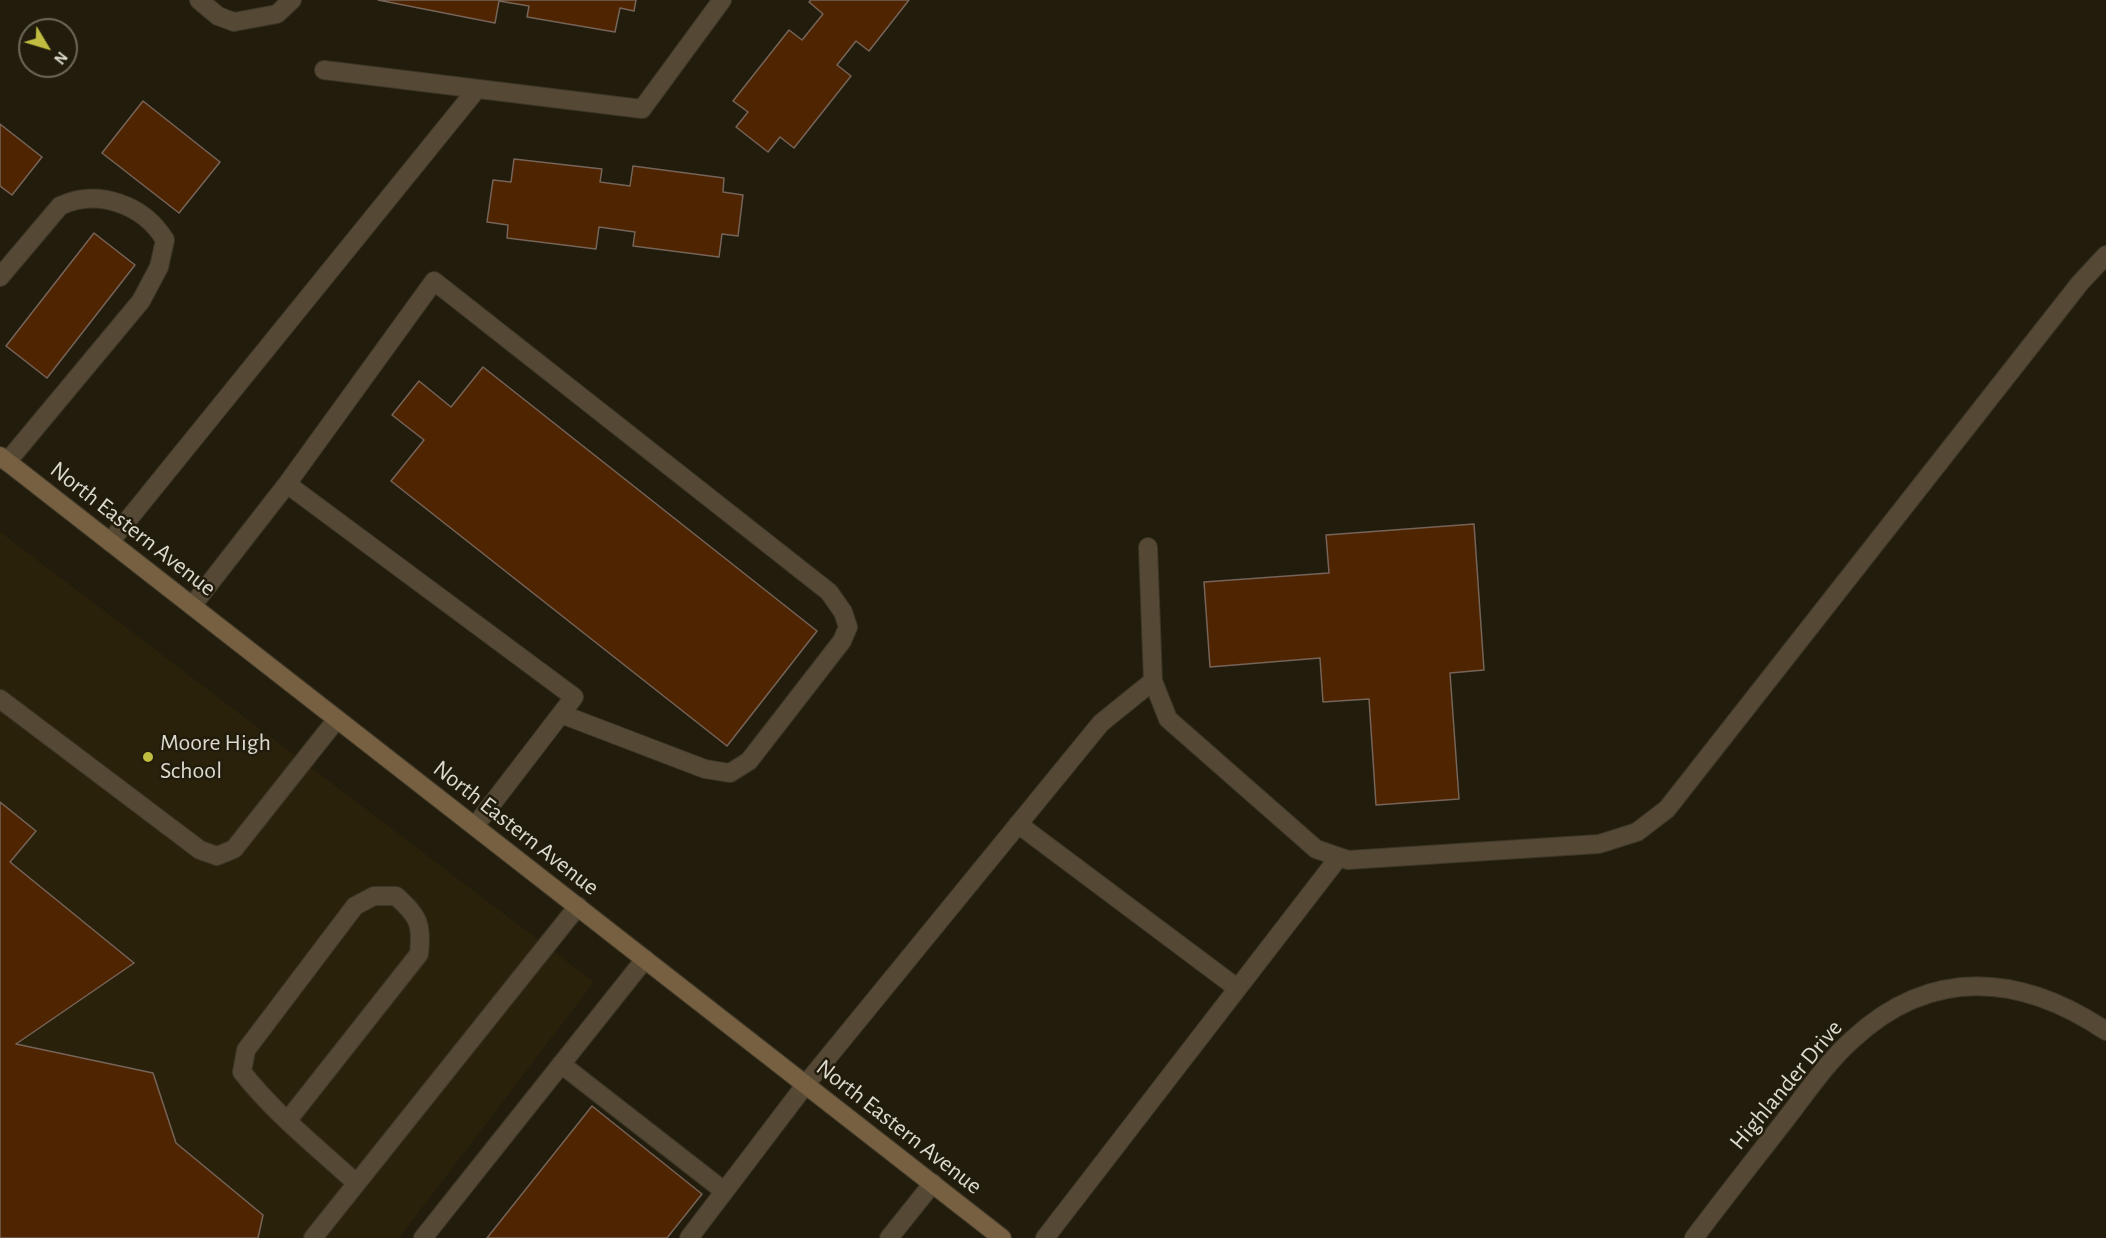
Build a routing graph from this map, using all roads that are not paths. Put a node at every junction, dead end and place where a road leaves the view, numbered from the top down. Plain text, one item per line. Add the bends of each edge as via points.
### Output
1 (199, 0) edge
2 (292, 0) edge
3 (722, 0) edge
4 (324, 70) dead end
5 (477, 88) junction
6 (2106, 255) edge
7 (0, 277) edge
8 (4, 459) edge
9 (287, 484) junction
10 (110, 542) junction
11 (1148, 547) dead end
12 (192, 606) junction
13 (1153, 681) junction
14 (0, 699) edge
15 (561, 714) junction
16 (337, 719) junction
17 (1018, 824) junction
18 (475, 826) junction
19 (1339, 857) junction
20 (578, 906) junction
21 (645, 959) junction
22 (1237, 988) junction
23 (2106, 1031) edge
24 (561, 1064) junction
25 (806, 1084) junction
26 (288, 1120) junction
27 (356, 1183) junction
28 (933, 1183) junction
29 (724, 1191) junction
30 (313, 1238) edge
31 (423, 1238) edge
32 (689, 1238) edge
33 (889, 1238) edge
34 (1002, 1238) edge
35 (1045, 1238) edge
36 (1694, 1238) edge

1 - 2 street via 218,16 234,22 277,14
3 - 5 street via 642,109
4 - 5 street
5 - 10 street
6 - 19 street via 1667,809 1637,832 1599,844 1348,860
7 - 8 street via 60,206 72,201 95,198 134,208 155,224 165,240 159,267 141,301
8 - 10 main road, North Eastern Avenue
9 - 12 street
9 - 15 street via 574,698
9 - 15 street via 434,281 829,592 848,627 842,641 749,761 730,773 705,769
10 - 12 main road, North Eastern Avenue
11 - 13 street
12 - 16 main road, North Eastern Avenue
13 - 17 street via 1101,723
13 - 19 street via 1167,719 1316,849
14 - 16 street via 200,850 217,855 234,849
15 - 18 street
16 - 18 main road, North Eastern Avenue
17 - 22 street
17 - 25 street
18 - 20 main road, North Eastern Avenue
19 - 22 street
20 - 21 main road, North Eastern Avenue
20 - 27 street
21 - 24 street
21 - 25 main road, North Eastern Avenue
22 - 35 street
23 - 36 street, Highlander Drive via 2084,1016 2041,997 2004,987 1968,985 1904,1004 1864,1029 1831,1061
24 - 29 street
24 - 31 street
25 - 28 main road, North Eastern Avenue
25 - 29 street
26 - 26 street via 419,954 421,935 416,914 396,896 374,896 355,906 246,1050 242,1072
26 - 27 street
27 - 30 street
28 - 33 street
28 - 34 main road, North Eastern Avenue
29 - 32 street

